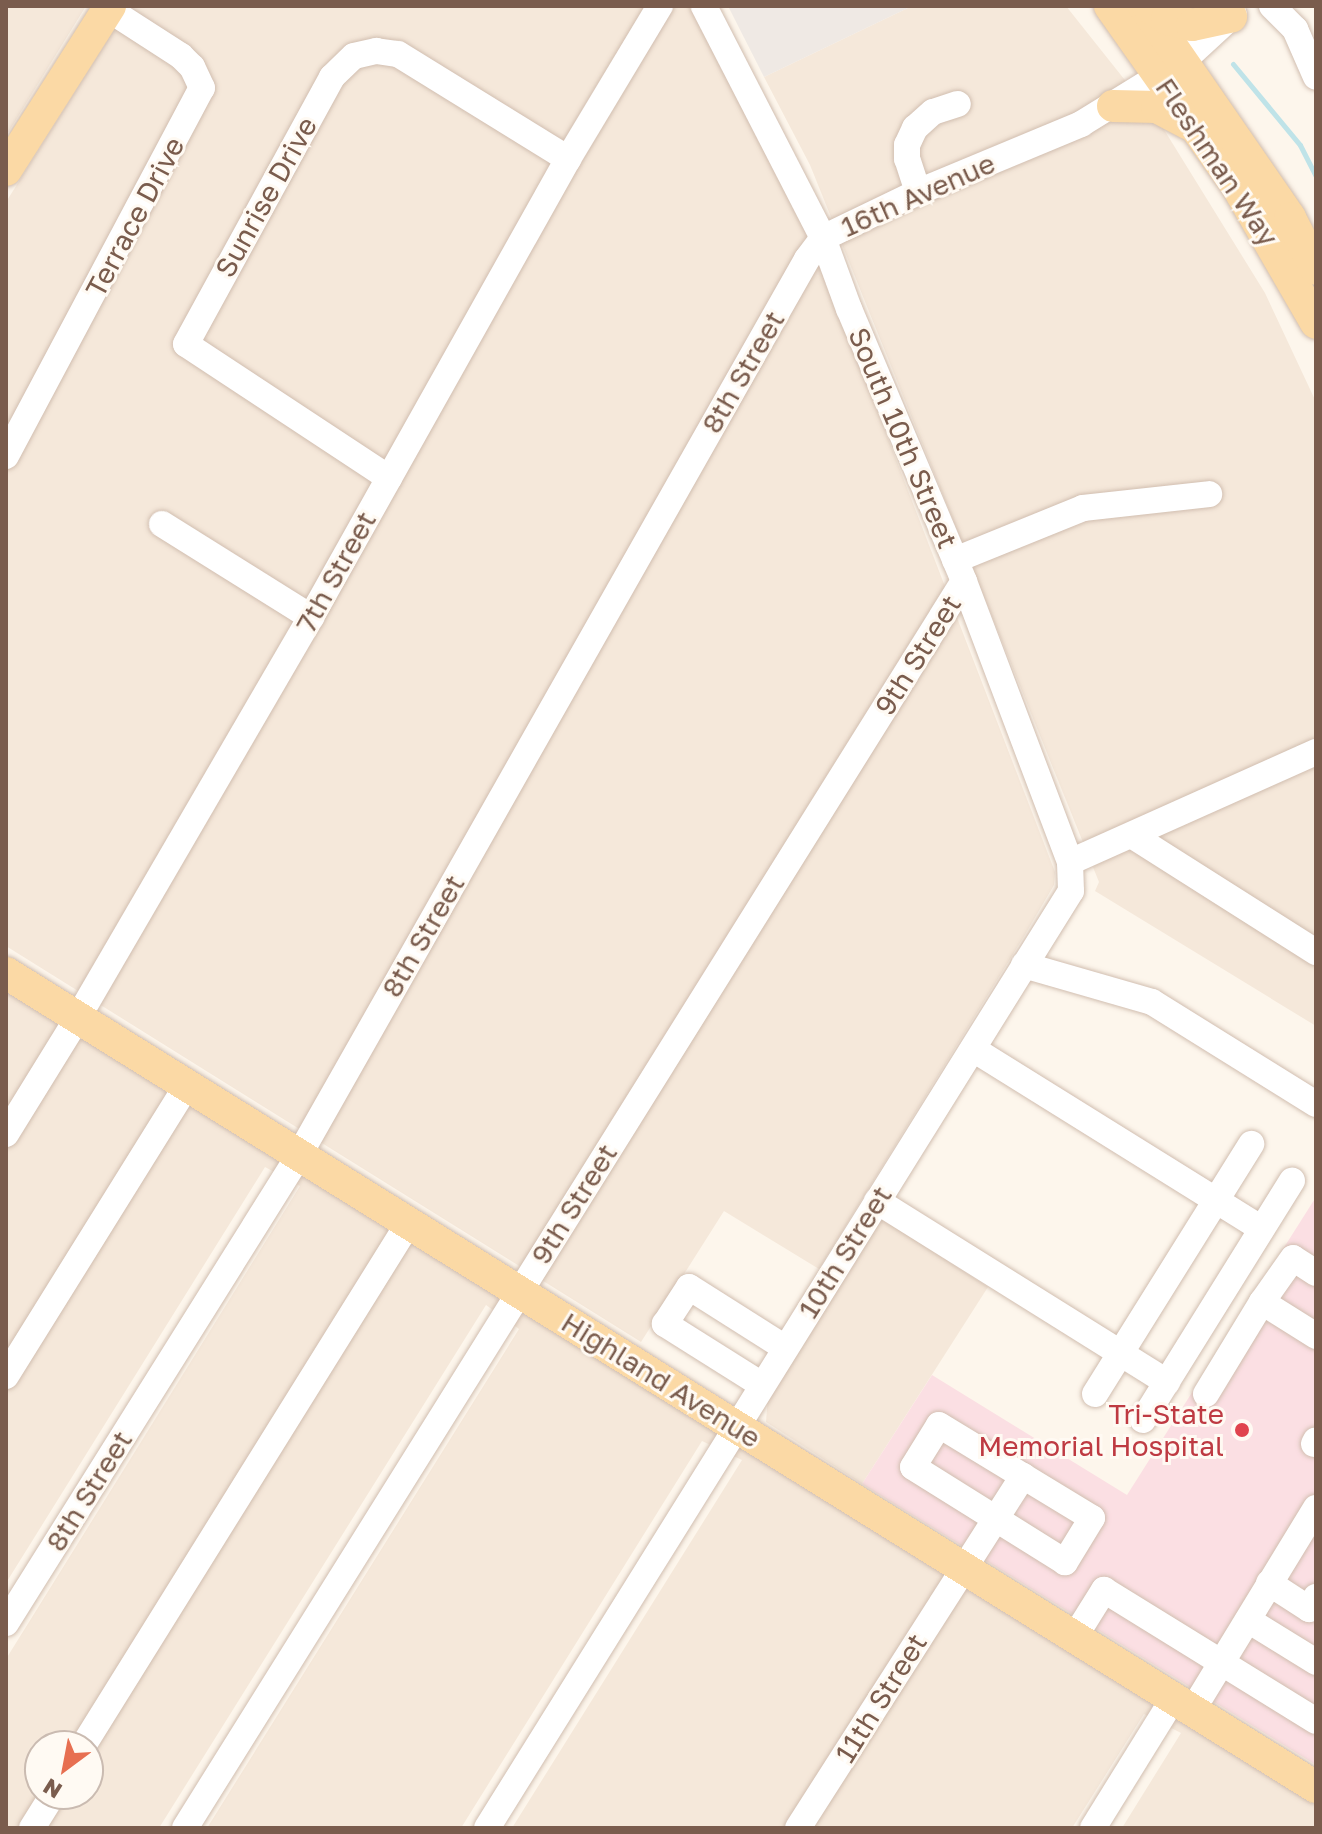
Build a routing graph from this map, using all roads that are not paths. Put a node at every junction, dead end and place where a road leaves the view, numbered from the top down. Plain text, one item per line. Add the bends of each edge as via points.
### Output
1 (660, 6) edge
2 (704, 6) edge
3 (1110, 6) edge
4 (1146, 6) edge
5 (1272, 6) edge
6 (109, 8) edge
7 (1236, 11) edge
8 (1171, 69) junction
9 (1316, 77) edge
10 (958, 104) dead end
11 (1113, 106) junction
12 (1194, 127) junction
13 (568, 159) junction
14 (6, 170) edge
15 (918, 192) junction
16 (823, 238) junction
17 (1316, 269) edge
18 (1316, 323) edge
19 (6, 456) edge
20 (389, 478) junction
21 (1209, 494) dead end
22 (162, 524) dead end
23 (959, 570) junction
24 (311, 617) junction
25 (1316, 752) edge
26 (1133, 836) junction
27 (1070, 862) junction
28 (1316, 952) edge
29 (1024, 965) junction
30 (6, 973) edge
31 (77, 1019) junction
32 (973, 1049) junction
33 (186, 1087) junction
34 (1316, 1104) edge
35 (6, 1134) edge
36 (1251, 1144) dead end
37 (298, 1157) junction
38 (1292, 1181) dead end
39 (877, 1201) junction
40 (1216, 1201) junction
41 (408, 1224) junction
42 (1262, 1229) junction
43 (1313, 1264) edge
44 (519, 1292) junction
45 (1262, 1302) junction
46 (1316, 1336) edge
47 (785, 1348) junction
48 (1121, 1353) junction
49 (6, 1376) edge
50 (1167, 1382) junction
51 (762, 1385) junction
52 (1095, 1394) dead end
53 (1206, 1394) dead end
54 (1143, 1420) dead end
55 (737, 1426) junction
56 (1023, 1476) junction
57 (1314, 1517) edge
58 (995, 1519) junction
59 (963, 1568) junction
60 (1269, 1583) junction
61 (1316, 1597) edge
62 (1248, 1620) junction
63 (6, 1623) edge
64 (1074, 1638) junction
65 (1316, 1662) edge
66 (1221, 1663) junction
67 (1183, 1705) junction
68 (1316, 1721) edge
69 (93, 1730) edge
70 (1316, 1787) edge
71 (43, 1810) edge
72 (32, 1828) edge
73 (185, 1828) edge
74 (487, 1828) edge
75 (798, 1828) edge
76 (1093, 1828) edge

1 - 13 street, 7th Street
2 - 16 street, 16th Avenue
3 - 8 main road, Fleshman Way
4 - 7 main road via 1192,25
4 - 8 main road, Fleshman Way
5 - 9 street via 1295,29
6 - 14 main road
6 - 19 street, Terrace Drive via 181,56 202,88
7 - 8 street, 16th Avenue
8 - 11 street, 16th Avenue
8 - 12 main road, Fleshman Way
8 - 17 main road, Fleshman Way via 1290,218
10 - 15 street via 933,112 915,128 907,145
11 - 12 main road via 1157,107
11 - 15 street, 16th Avenue
12 - 18 main road, Fleshman Way via 1274,245
13 - 20 street, 7th Street
13 - 20 street, Sunrise Drive via 398,54 354,56 332,77 186,344
15 - 16 street, 16th Avenue
16 - 23 street, South 10th Street
16 - 37 street, 8th Street
20 - 24 street, 7th Street
21 - 23 street via 1083,508
22 - 24 street
23 - 27 street, South 10th Street
23 - 44 street, 9th Street
24 - 31 street, 7th Street
25 - 26 street
26 - 27 street
26 - 28 street
27 - 29 street, 10th Street via 1071,891
29 - 32 street, 10th Street
29 - 34 street via 1152,1002
30 - 31 main road, Highland Avenue
31 - 33 main road, Highland Avenue
31 - 35 street, 7th Street
32 - 39 street, 10th Street
32 - 40 street
33 - 37 main road, Highland Avenue
33 - 49 street
36 - 40 street
37 - 41 main road, Highland Avenue
37 - 63 street, 8th Street
38 - 42 street
39 - 47 street, 10th Street
39 - 48 street
40 - 42 street
40 - 48 street
41 - 44 main road, Highland Avenue
41 - 69 street
42 - 50 street
43 - 45 street via 1293,1258
44 - 55 main road, Highland Avenue
44 - 73 street, 9th Street
45 - 46 street
45 - 53 street
47 - 51 street, 10th Street
47 - 51 street via 689,1287 665,1324
48 - 50 street
48 - 52 street
50 - 54 street
51 - 55 street, 10th Street
55 - 59 main road, Highland Avenue
55 - 74 street, 10th Street
56 - 58 street, 11th Street
56 - 58 street via 1092,1518 1065,1562
56 - 58 street via 939,1425 913,1467
57 - 60 street
58 - 59 street, 11th Street
59 - 64 main road, Highland Avenue
59 - 75 street, 11th Street
60 - 61 street via 1309,1609
60 - 62 street
62 - 65 street
62 - 66 street
64 - 66 street via 1104,1590
64 - 67 main road, Highland Avenue
66 - 67 street
66 - 68 street
67 - 70 main road, Highland Avenue
67 - 76 street
71 - 72 street

